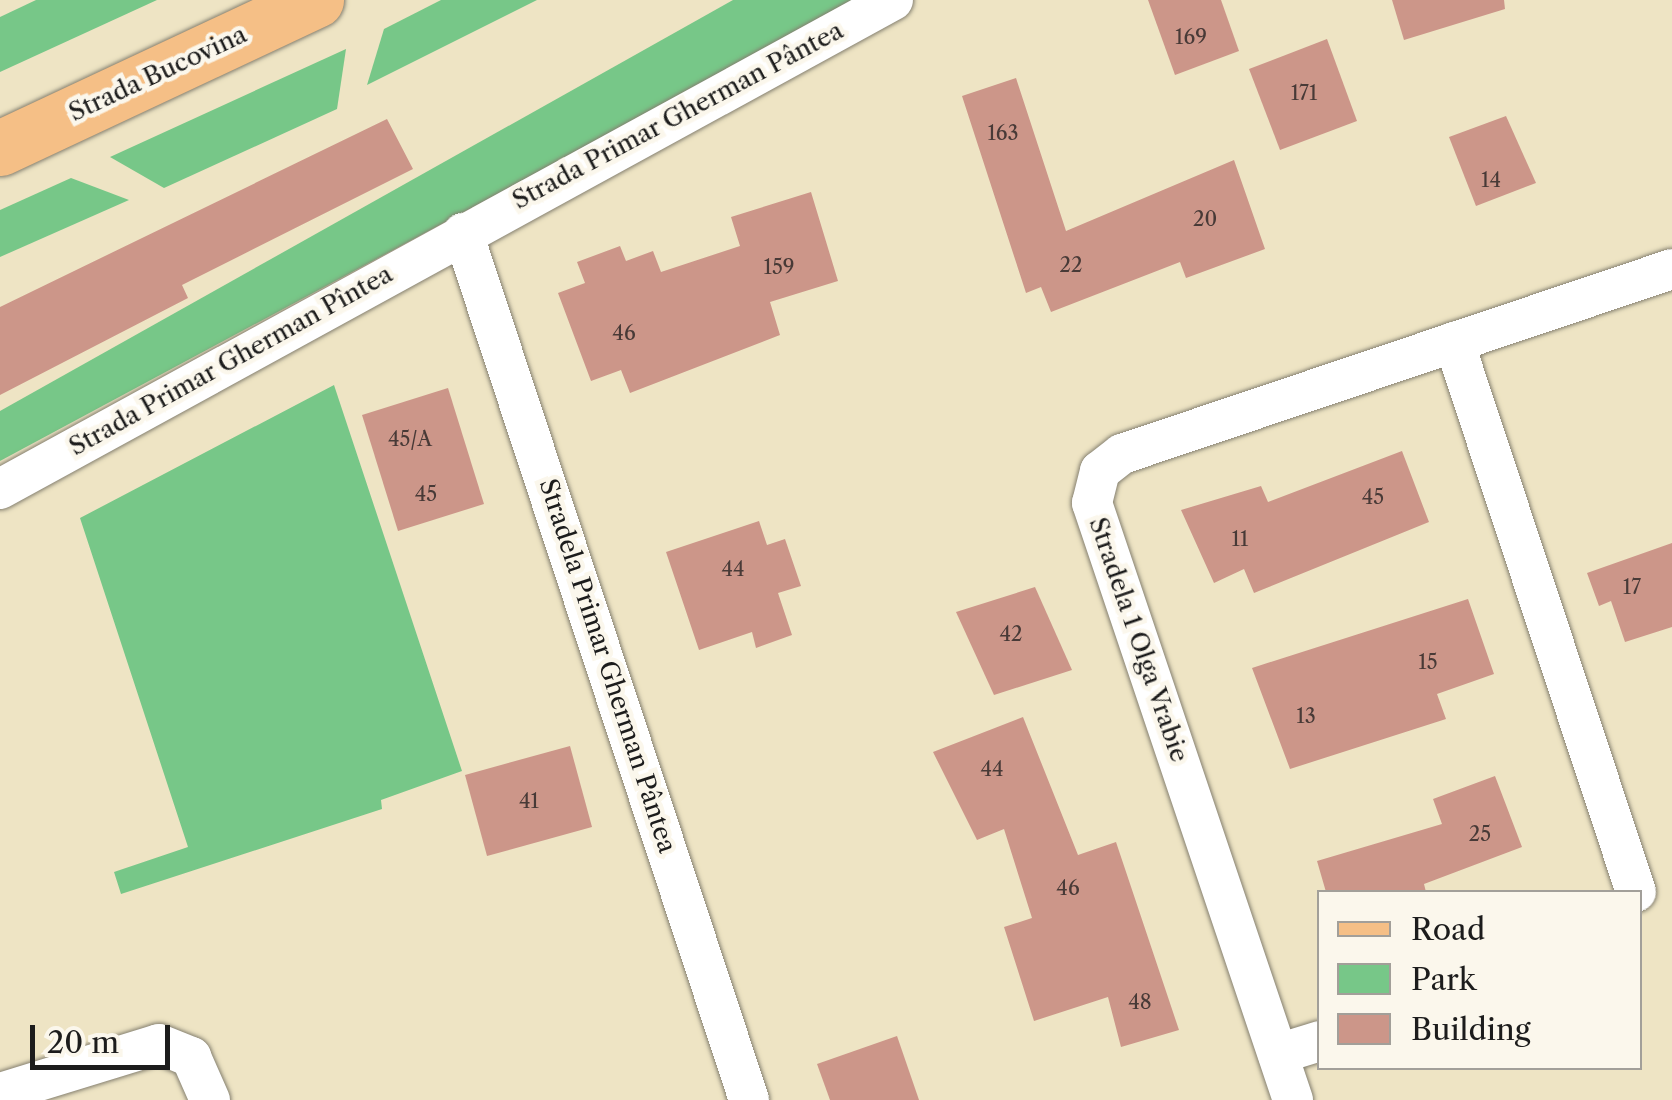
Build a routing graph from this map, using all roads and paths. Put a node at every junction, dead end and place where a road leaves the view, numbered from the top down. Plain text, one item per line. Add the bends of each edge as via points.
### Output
1 (316, 0) edge
2 (893, 0) edge
3 (0, 148) edge
4 (462, 233) junction
5 (1672, 269) edge
6 (1454, 342) junction
7 (0, 489) edge
8 (1635, 890) edge
9 (1317, 1042) edge
10 (1278, 1054) junction
11 (0, 1094) edge
12 (210, 1100) edge
13 (749, 1100) edge
14 (1293, 1100) edge

1 - 3 main road, Strada Bucovina
2 - 4 street, Strada Primar Gherman Pântea
4 - 7 street, Strada Primar Gherman Pîntea
4 - 13 street, Stradela Primar Gherman Pântea
5 - 6 street, Stradela 1 Olga Vrabie
6 - 8 street
6 - 10 street, Stradela 1 Olga Vrabie via 1122,454 1094,486 1092,503
9 - 10 street
10 - 14 street, Stradela 1 Olga Vrabie
11 - 12 street via 160,1044 190,1057

